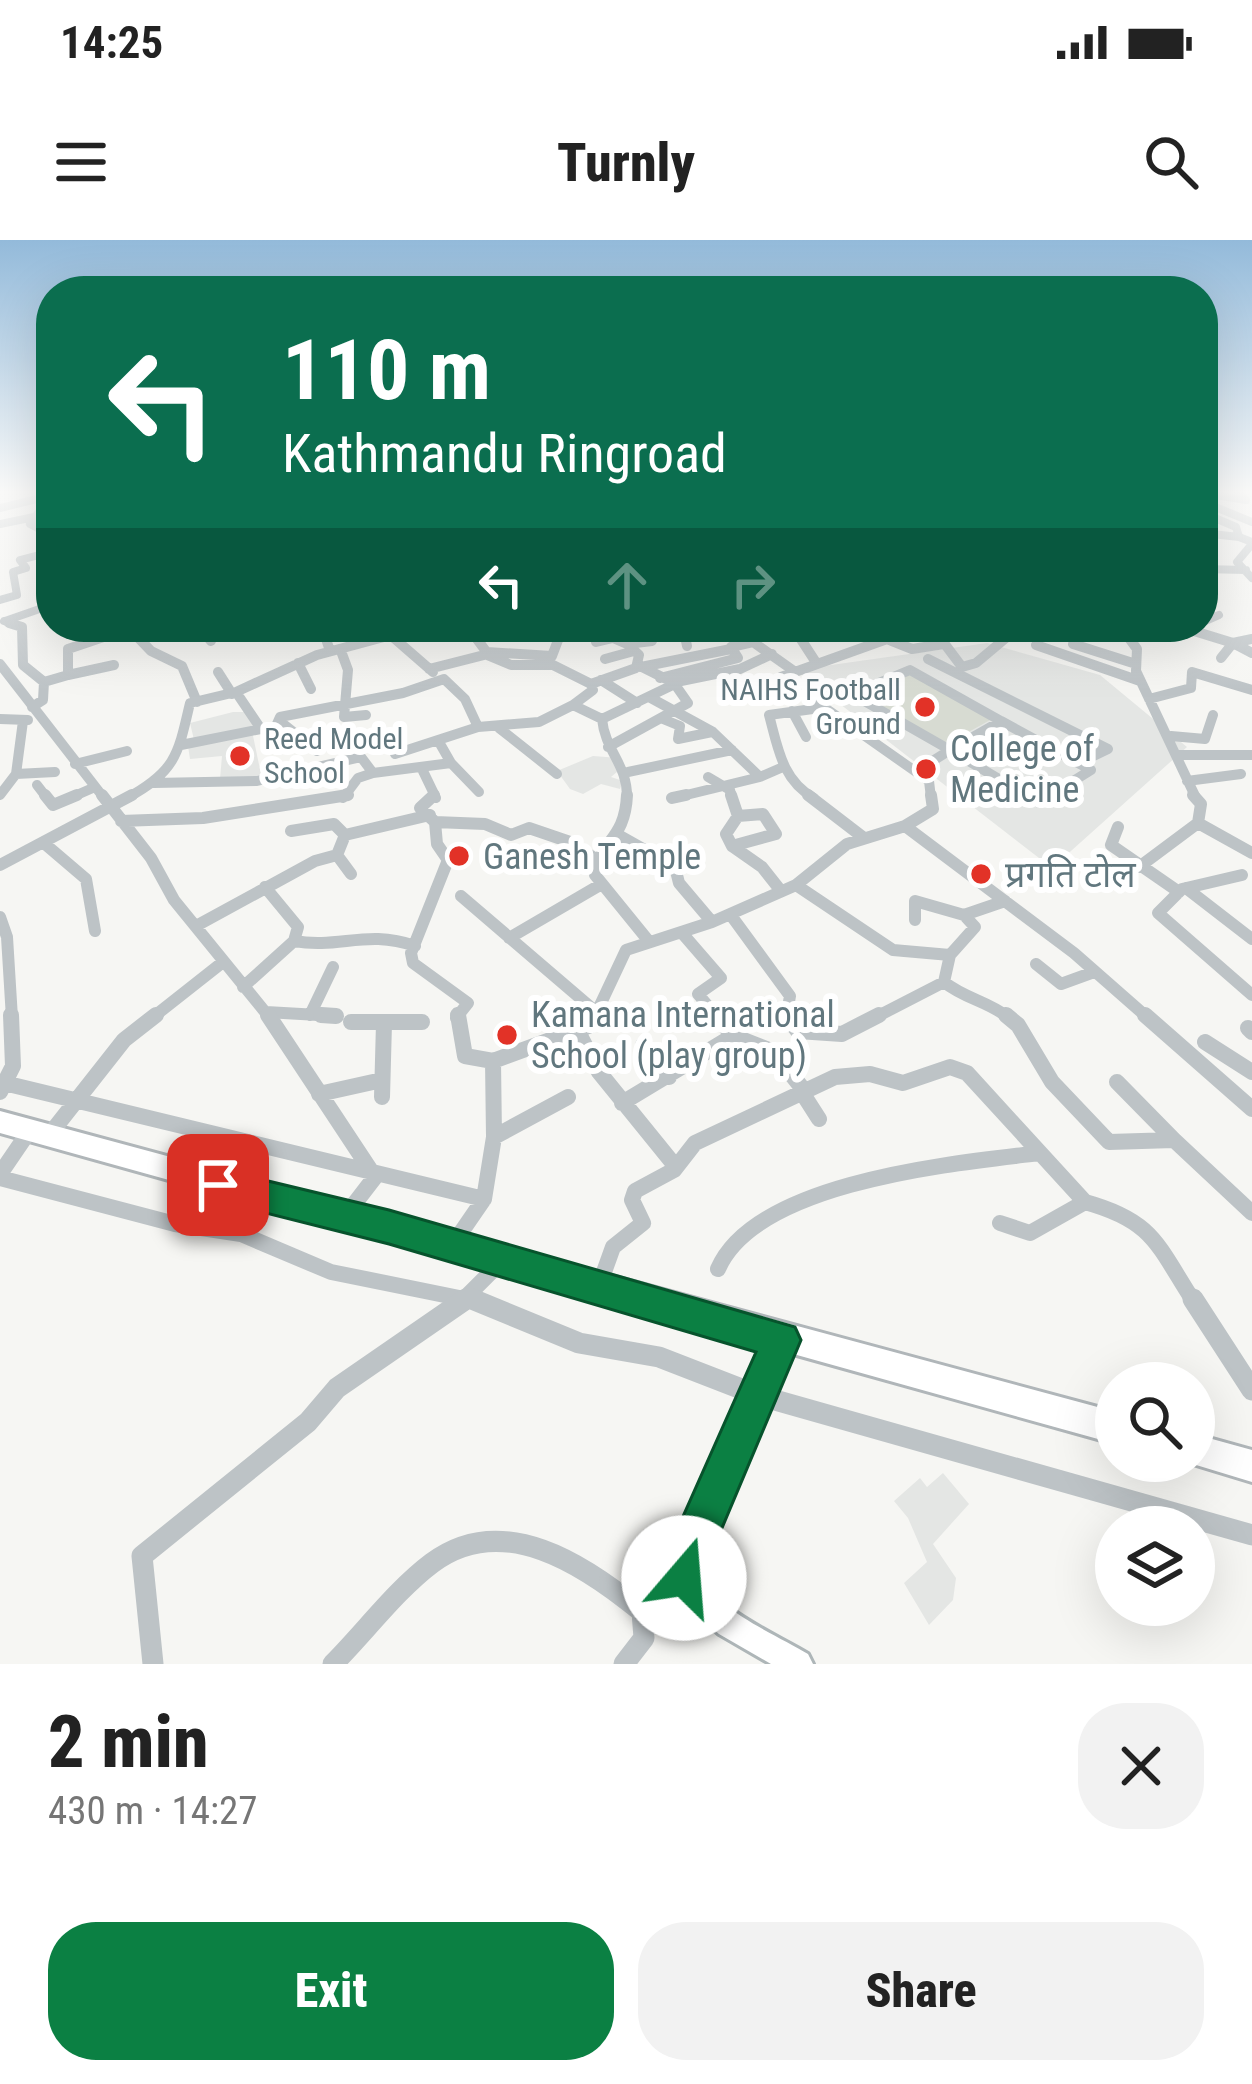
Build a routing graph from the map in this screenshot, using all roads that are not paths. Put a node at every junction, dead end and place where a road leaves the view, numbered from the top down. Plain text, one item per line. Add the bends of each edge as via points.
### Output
1 (30, 557) edge
2 (1218, 571) edge
3 (1249, 574) edge
4 (0, 600) edge
5 (36, 609) edge
6 (1, 617) edge
7 (1218, 638) edge
8 (1252, 639) edge
9 (96, 642) edge
10 (142, 642) edge
11 (330, 642) edge
12 (360, 642) edge
13 (398, 642) edge
14 (479, 642) edge
15 (557, 642) edge
16 (619, 642) edge
17 (648, 642) edge
18 (803, 642) edge
19 (879, 642) edge
20 (894, 642) edge
21 (1001, 642) edge
22 (1074, 642) edge
23 (1132, 642) edge
24 (944, 644) joint
25 (1233, 644) junction
26 (1036, 645) dead end
27 (631, 647) junction
28 (731, 649) junction
29 (335, 651) junction
30 (487, 653) junction
31 (1252, 653) edge
32 (772, 654) junction
33 (1221, 658) dead end
34 (605, 659) dead end
35 (928, 659) dead end
36 (298, 663) junction
37 (251, 664) dead end
38 (817, 664) junction
39 (1136, 664) junction
40 (114, 665) dead end
41 (639, 668) junction
42 (429, 669) junction
43 (3, 670) edge
44 (794, 670) junction
45 (218, 672) dead end
46 (68, 675) junction
47 (660, 678) junction
48 (263, 679) junction
49 (444, 679) junction
50 (1141, 681) junction
51 (44, 682) junction
52 (596, 682) junction
53 (674, 683) junction
54 (311, 689) dead end
55 (1252, 690) edge
56 (234, 693) junction
57 (1149, 699) junction
58 (643, 700) junction
59 (197, 702) junction
60 (574, 705) junction
61 (343, 706) junction
62 (820, 708) junction
63 (678, 711) junction
64 (792, 711) junction
65 (36, 713) junction
66 (366, 715) dead end
67 (1213, 715) dead end
68 (0, 719) edge
69 (602, 719) junction
70 (663, 719) junction
71 (22, 721) junction
72 (1000, 721) junction
73 (282, 723) junction
74 (478, 728) junction
75 (499, 728) junction
76 (261, 729) junction
77 (712, 732) junction
78 (1171, 736) junction
79 (806, 737) dead end
80 (439, 742) junction
81 (181, 746) junction
82 (608, 746) junction
83 (732, 750) junction
84 (950, 750) junction
85 (128, 751) dead end
86 (317, 751) dead end
87 (394, 754) dead end
88 (1176, 754) junction
89 (1252, 755) edge
90 (451, 763) junction
91 (1078, 763) junction
92 (75, 764) junction
93 (661, 765) junction
94 (783, 766) junction
95 (920, 769) dead end
96 (423, 771) junction
97 (55, 772) dead end
98 (628, 772) junction
99 (374, 773) junction
100 (16, 774) junction
101 (557, 774) dead end
102 (1240, 774) dead end
103 (708, 777) dead end
104 (763, 778) junction
105 (670, 780) dead end
106 (1187, 781) junction
107 (154, 783) junction
108 (37, 785) dead end
109 (725, 786) junction
110 (95, 787) junction
111 (478, 792) dead end
112 (766, 794) dead end
113 (0, 795) edge
114 (672, 798) dead end
115 (108, 807) junction
116 (738, 816) junction
117 (432, 818) junction
118 (121, 821) junction
119 (1198, 823) junction
120 (905, 826) junction
121 (1118, 827) dead end
122 (291, 831) dead end
123 (344, 835) junction
124 (618, 835) junction
125 (864, 838) junction
126 (45, 844) junction
127 (730, 847) junction
128 (1252, 853) edge
129 (337, 855) junction
130 (597, 860) junction
131 (0, 865) edge
132 (1139, 867) junction
133 (351, 874) dead end
134 (1241, 875) dead end
135 (600, 885) junction
136 (265, 887) junction
137 (788, 888) junction
138 (1182, 890) junction
139 (460, 896) dead end
140 (1005, 902) junction
141 (1, 912) edge
142 (730, 914) junction
143 (964, 915) junction
144 (915, 920) dead end
145 (712, 922) junction
146 (196, 926) junction
147 (95, 931) dead end
148 (682, 933) junction
149 (508, 938) junction
150 (646, 939) junction
151 (1252, 939) edge
152 (294, 940) junction
153 (415, 946) junction
154 (950, 956) junction
155 (223, 962) junction
156 (1036, 964) dead end
157 (333, 967) dead end
158 (1094, 972) junction
159 (944, 982) junction
160 (243, 987) junction
161 (1252, 995) edge
162 (594, 1010) dead end
163 (266, 1012) junction
164 (310, 1015) junction
165 (422, 1022) dead end
166 (384, 1023) junction
167 (578, 1032) junction
168 (733, 1036) junction
169 (1205, 1042) dead end
170 (643, 1045) dead end
171 (493, 1061) junction
172 (1252, 1072) edge
173 (669, 1076) junction
174 (1117, 1082) dead end
175 (2, 1086) edge
176 (804, 1093) junction
177 (319, 1094) junction
178 (568, 1097) dead end
179 (79, 1103) junction
180 (622, 1103) junction
181 (1252, 1108) edge
182 (819, 1119) dead end
183 (0, 1122) edge
184 (40, 1132) junction
185 (494, 1137) junction
186 (1174, 1140) junction
187 (1040, 1153) junction
188 (676, 1167) junction
189 (0, 1176) edge
190 (375, 1177) junction
191 (484, 1199) junction
192 (1084, 1202) junction
193 (1252, 1213) edge
194 (346, 1216) junction
195 (1000, 1223) dead end
196 (451, 1247) junction
197 (502, 1261) junction
198 (718, 1269) dead end
199 (598, 1286) junction
200 (468, 1298) junction
201 (782, 1340) junction
202 (1252, 1390) edge
203 (757, 1395) junction
204 (1095, 1423) edge
205 (1215, 1456) edge
206 (1252, 1466) edge
207 (1252, 1534) edge
208 (153, 1664) edge
209 (332, 1664) edge
210 (624, 1664) edge
211 (798, 1664) edge

1 - 4 street via 13,572 17,595
2 - 3 street
5 - 6 street
6 - 51 street via 22,627 23,665
7 - 25 street
8 - 25 street
9 - 46 street via 64,652
10 - 59 street via 182,666
11 - 29 street
12 - 29 street
13 - 42 street
14 - 30 street
15 - 30 street via 552,656
16 - 27 street
17 - 27 street
18 - 38 street
19 - 38 street
20 - 24 street via 912,649
21 - 24 street via 962,667
22 - 39 street
23 - 39 street
25 - 31 street
25 - 33 street
26 - 50 street
27 - 34 street
27 - 41 street
28 - 32 street via 757,642
28 - 41 street
28 - 47 street via 739,657
29 - 36 street
29 - 61 street via 348,670
30 - 42 street
30 - 52 street
32 - 44 street
32 - 53 street
35 - 91 street via 1108,749
36 - 48 street
36 - 54 street
37 - 48 street
38 - 44 street
39 - 50 street
40 - 46 street
41 - 47 street
41 - 52 street
42 - 49 street
43 - 65 street
44 - 62 street via 783,683
45 - 56 street
46 - 51 street
47 - 53 street
48 - 56 street
49 - 61 street via 402,697
49 - 74 street
50 - 57 street
51 - 65 street
52 - 58 street
52 - 60 street
53 - 58 street
53 - 63 street via 688,703
55 - 57 street via 1192,672 1191,688
56 - 59 street
56 - 76 street
57 - 78 street
58 - 63 street
58 - 69 street
59 - 81 street via 188,708
60 - 69 street
60 - 75 street
61 - 66 street via 346,719
61 - 73 street via 284,716
62 - 64 street
62 - 120 street via 929,782 934,809
63 - 70 street
63 - 77 street
64 - 79 street
64 - 94 street via 766,718
65 - 71 street
65 - 92 street
67 - 78 street via 1205,739
68 - 71 street
69 - 82 street
70 - 77 street via 680,726 678,739
70 - 82 street
71 - 100 street
72 - 84 street
72 - 84 street via 910,670 853,694
72 - 91 street
73 - 76 street
73 - 86 street
74 - 75 street
74 - 80 street
75 - 101 street
76 - 81 street
77 - 83 street
78 - 88 street
80 - 87 street
80 - 90 street
81 - 107 street via 174,766
82 - 98 street
83 - 93 street
83 - 104 street
84 - 91 street via 1039,802 1091,770
84 - 95 street
85 - 92 street
88 - 89 street
88 - 106 street
90 - 96 street
90 - 111 street
92 - 110 street
93 - 98 street
93 - 105 street
94 - 104 street
94 - 125 street via 803,796 828,805
96 - 99 street
96 - 117 street via 436,798 420,805
97 - 100 street
98 - 124 street via 626,823
99 - 107 street via 361,757 257,781
99 - 118 street via 358,778 347,797
100 - 113 street
102 - 106 street
103 - 109 street
104 - 109 street
104 - 112 street
106 - 119 street via 1201,804
107 - 115 street
108 - 110 street via 53,805
109 - 114 street
109 - 116 street
110 - 115 street
115 - 118 street
115 - 126 street
116 - 127 street via 726,834
116 - 127 street via 761,813 776,834
117 - 123 street
117 - 130 street via 511,835 529,828
117 - 153 street via 448,860
118 - 146 street
119 - 128 street
119 - 132 street
120 - 125 street
120 - 140 street
121 - 132 street via 1111,845
122 - 123 street via 334,824
123 - 129 street
124 - 130 street
124 - 145 street via 675,867
125 - 137 street
126 - 131 street
126 - 147 street via 84,873 94,891
127 - 137 street
129 - 133 street
129 - 136 street
130 - 135 street
132 - 138 street
134 - 138 street
135 - 149 street
135 - 150 street
136 - 146 street
136 - 152 street via 298,927
137 - 142 street
137 - 154 street via 902,953 934,947
138 - 151 street
138 - 161 street via 1158,913
139 - 149 street
140 - 143 street
140 - 158 street
141 - 175 street via 15,1036
142 - 145 street
142 - 159 street via 790,996 785,1017 805,1034 837,1035 874,1022 905,997
143 - 144 street via 915,901
143 - 154 street via 975,927
145 - 148 street
146 - 155 street
148 - 150 street
148 - 168 street via 721,978 698,994
149 - 162 street
150 - 167 street via 626,950 598,1016
152 - 153 street via 328,947 376,932
152 - 160 street
153 - 171 street via 413,963 468,1003 455,1019 465,1056
154 - 159 street
155 - 160 street
155 - 179 street via 124,1040
156 - 158 street via 1061,984
157 - 164 street
158 - 181 street
159 - 186 street via 1018,1025 1052,1082 1109,1142
160 - 163 street
163 - 164 street
163 - 177 street
164 - 166 street
165 - 166 street
166 - 177 street via 382,1088
167 - 171 street
167 - 180 street
168 - 173 street
168 - 176 street via 774,1052
169 - 172 street
170 - 173 street
171 - 185 street
173 - 180 street
174 - 186 street
175 - 179 street
176 - 182 street
176 - 187 street via 835,1077 870,1074 903,1083 950,1067
176 - 188 street via 695,1143
177 - 190 street
178 - 185 street
179 - 184 street
179 - 190 street
180 - 188 street
183 - 184 highway
184 - 189 street
184 - 194 highway
185 - 191 street
186 - 193 street
187 - 192 street
187 - 198 street via 890,1172 820,1190 773,1215
188 - 199 street via 633,1194 644,1222 613,1247
189 - 200 street via 241,1234 331,1272
190 - 191 street
190 - 194 street
191 - 196 street
192 - 195 street via 1030,1233
192 - 202 street via 1128,1214 1148,1230
194 - 196 highway
196 - 197 highway
197 - 199 highway
197 - 200 street
199 - 201 highway
200 - 203 street via 579,1343 659,1357
200 - 208 street via 337,1388 292,1436 142,1556
201 - 203 main road
201 - 204 highway
203 - 207 street
203 - 211 main road via 684,1578 707,1606
205 - 206 highway
209 - 210 street via 433,1564 494,1538 569,1560 642,1612 644,1639

